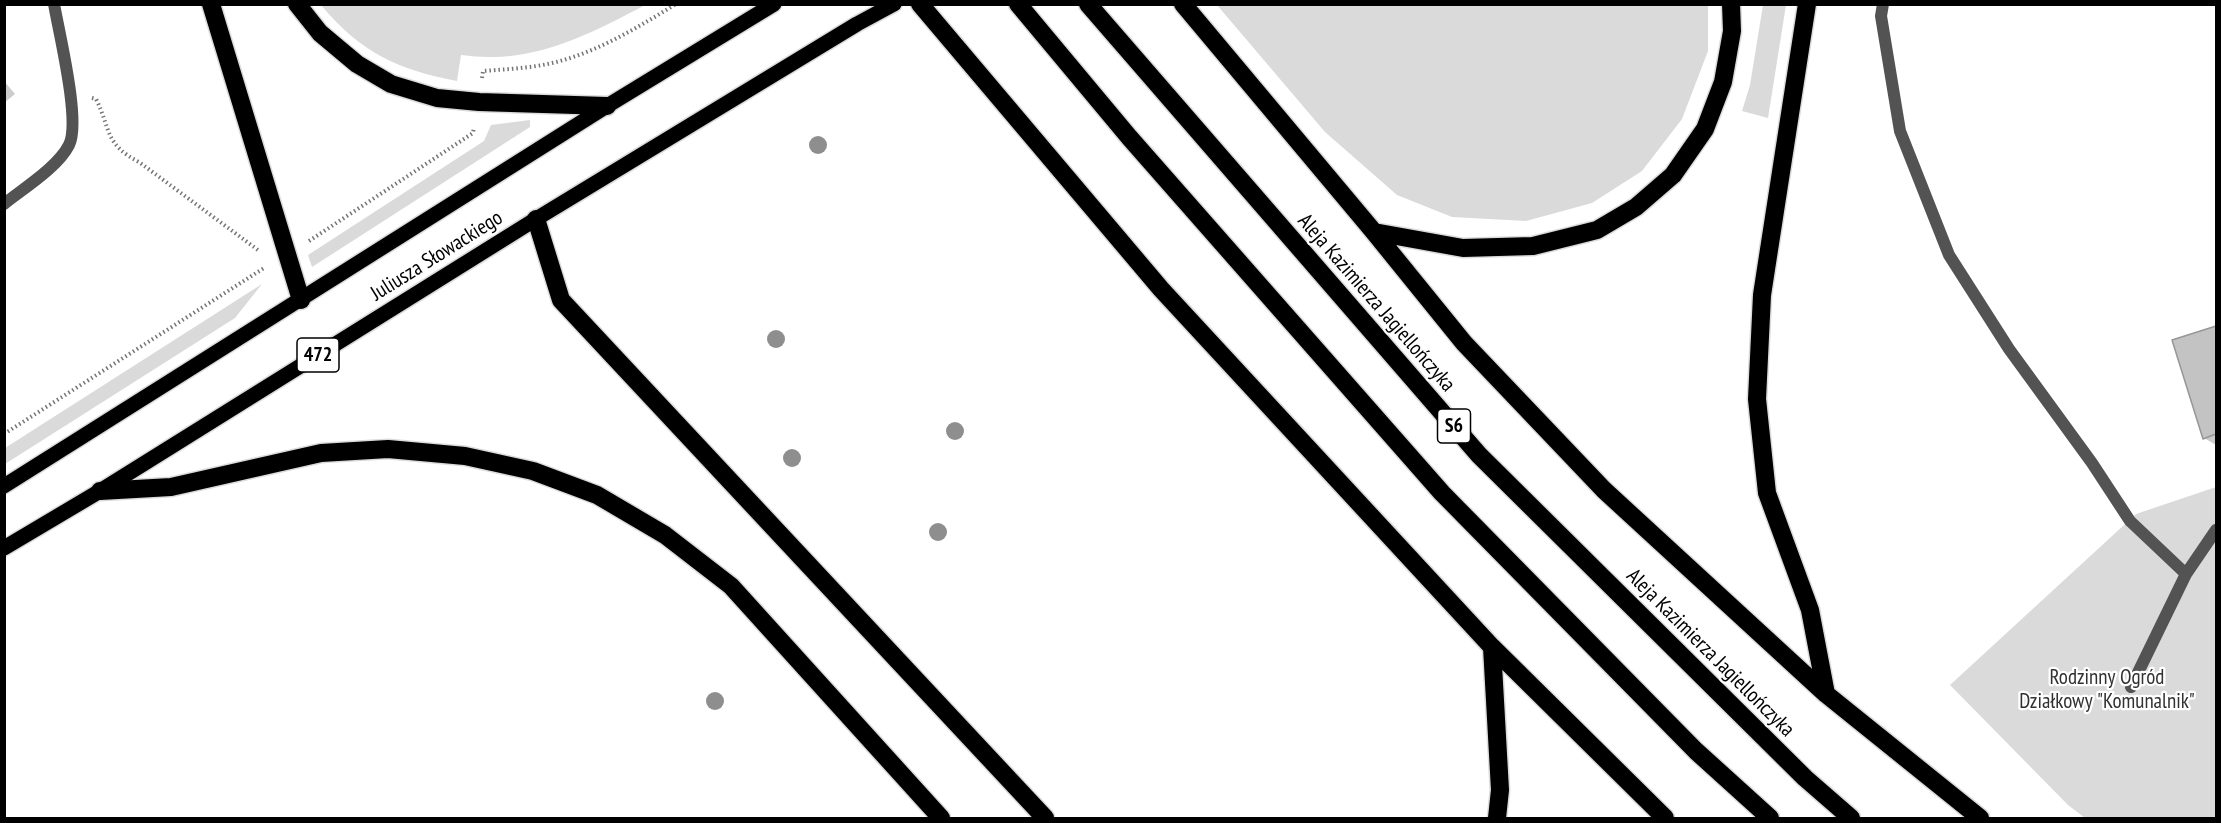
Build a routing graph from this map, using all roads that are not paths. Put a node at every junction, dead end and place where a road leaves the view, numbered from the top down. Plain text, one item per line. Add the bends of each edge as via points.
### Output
1 (54, 4) edge
2 (211, 4) edge
3 (297, 4) edge
4 (774, 4) edge
5 (894, 4) edge
6 (920, 4) edge
7 (1017, 4) edge
8 (1088, 4) edge
9 (1183, 4) edge
10 (1731, 4) edge
11 (1807, 4) edge
12 (1883, 4) edge
13 (606, 106) junction
14 (4, 204) edge
15 (536, 219) junction
16 (1374, 232) junction
17 (301, 300) junction
18 (4, 486) edge
19 (100, 491) junction
20 (2217, 530) edge
21 (4, 548) edge
22 (2186, 574) junction
23 (1492, 647) junction
24 (2131, 687) dead end
25 (1826, 694) junction
26 (941, 819) edge
27 (1045, 819) edge
28 (1497, 819) edge
29 (1665, 819) edge
30 (1770, 819) edge
31 (1851, 819) edge
32 (1980, 819) edge

1 - 14 lane via 69,91 73,130 70,144 58,159
2 - 17 highway
3 - 13 highway via 320,33 357,64 391,84 437,98
4 - 13 main road, Juliusza Słowackiego / 472
5 - 15 main road, Juliusza Słowackiego / 472
6 - 23 highway via 1161,289
7 - 30 highway, S6 via 1442,493 1696,750
8 - 31 highway, Aleja Kazimierza Jagiellończyka / S6 via 1479,455
9 - 16 highway
10 - 16 highway via 1732,31 1723,82 1705,129 1673,175 1636,207 1596,230 1533,246 1463,248
11 - 25 highway via 1762,295 1756,399 1767,493 1810,610
12 - 22 lane via 1881,16 1900,131 1949,255 2008,349 2130,521
13 - 17 main road, Juliusza Słowackiego / 472
15 - 19 main road, Juliusza Słowackiego / 472
15 - 27 highway via 561,300
16 - 25 highway via 1464,343 1604,490
17 - 18 main road, Juliusza Słowackiego / 472
19 - 21 main road, Juliusza Słowackiego / 472
19 - 26 highway via 171,487 321,453 388,449 465,456 533,471 597,495 665,535 731,586
20 - 22 lane
22 - 24 lane
23 - 28 highway via 1500,790
23 - 29 highway
25 - 32 highway

